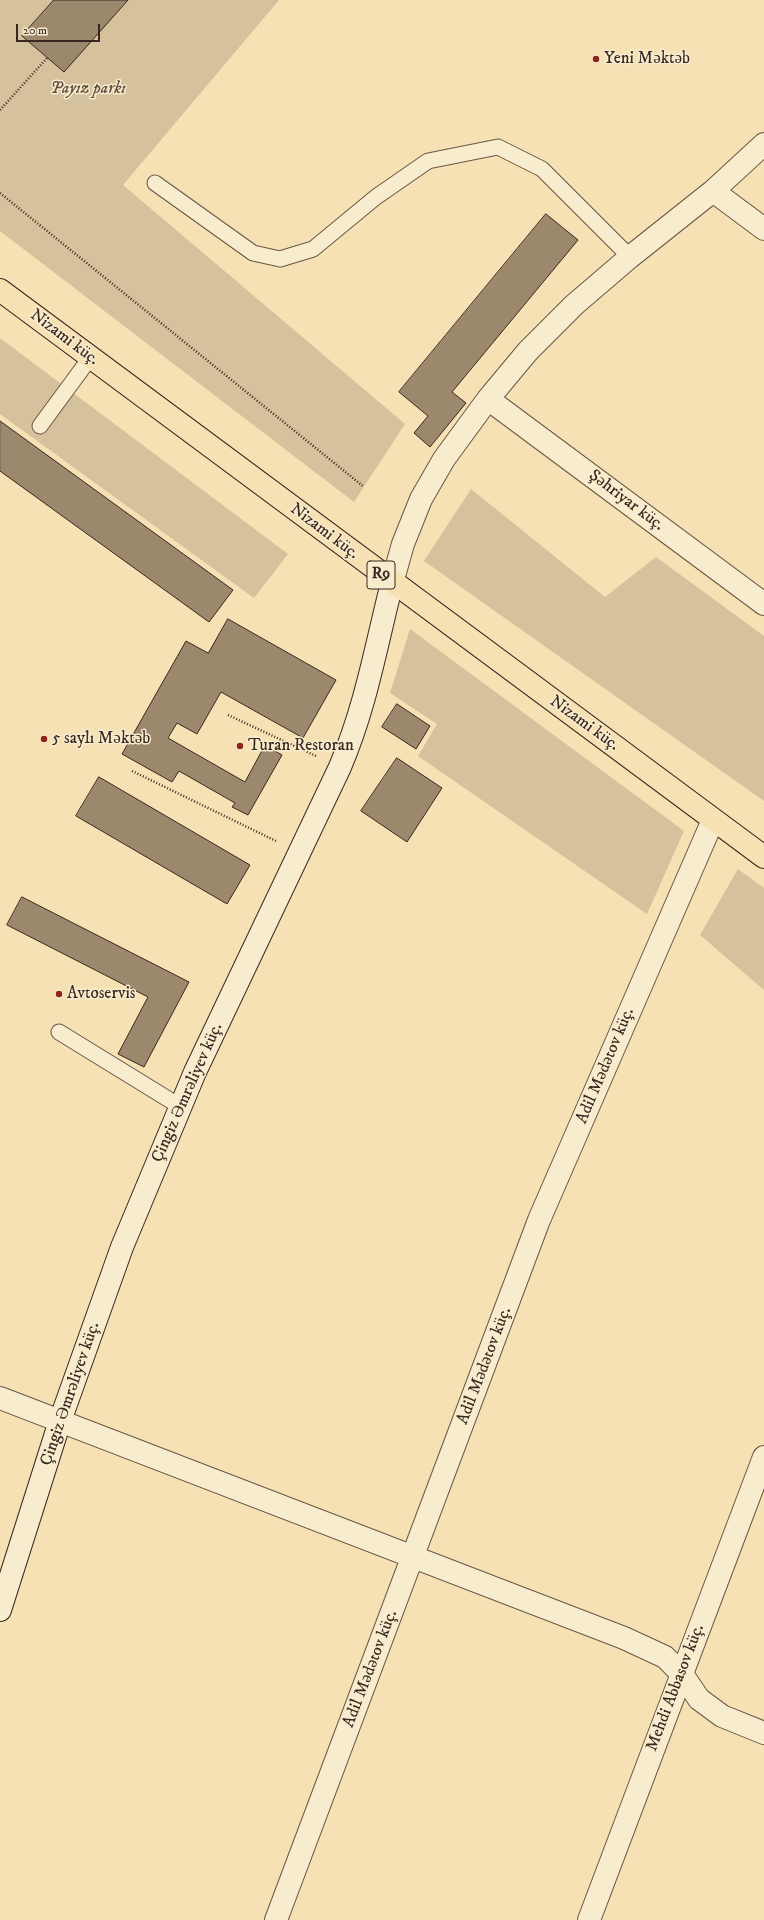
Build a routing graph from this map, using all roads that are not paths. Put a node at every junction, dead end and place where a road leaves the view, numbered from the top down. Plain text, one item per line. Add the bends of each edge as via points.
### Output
1 (764, 144) edge
2 (155, 183) dead end
3 (713, 191) junction
4 (764, 229) edge
5 (630, 257) junction
6 (0, 290) edge
7 (90, 358) junction
8 (488, 399) junction
9 (40, 426) dead end
10 (392, 583) junction
11 (764, 604) edge
12 (713, 820) junction
13 (764, 857) edge
14 (59, 1032) dead end
15 (181, 1107) junction
16 (0, 1398) edge
17 (60, 1421) junction
18 (764, 1457) edge
19 (412, 1558) junction
20 (0, 1610) edge
21 (682, 1674) junction
22 (764, 1733) edge
23 (276, 1920) edge
24 (589, 1920) edge

1 - 3 street, Çingiz Əmrəliyev küç.
2 - 5 lane via 253,253 280,259 313,249 376,197 428,161 498,147 542,169
3 - 4 street
3 - 5 street, Çingiz Əmrəliyev küç.
5 - 8 street, Çingiz Əmrəliyev küç. via 553,325
6 - 7 highway, Nizami küç. / R9
7 - 9 lane
7 - 10 highway, Nizami küç. / R9
8 - 10 street, Çingiz Əmrəliyev küç. via 444,459 421,499 403,544
8 - 11 street, Şəhriyar küç.
10 - 12 highway, Nizami küç. / R9
10 - 15 street, Çingiz Əmrəliyev küç. via 366,697 355,732 195,1072
12 - 13 highway, Nizami küç. / R9
12 - 19 street, Adil Mədətov küç. via 539,1220
14 - 15 lane
15 - 17 street, Çingiz Əmrəliyev küç. via 122,1247
16 - 17 street
17 - 19 street
17 - 20 street, Çingiz Əmrəliyev küç.
18 - 21 street, Mehdi Abbasov küç.
19 - 21 street via 624,1638 665,1657
19 - 23 street, Adil Mədətov küç.
21 - 22 street via 699,1699 722,1716
21 - 24 street, Mehdi Abbasov küç.

